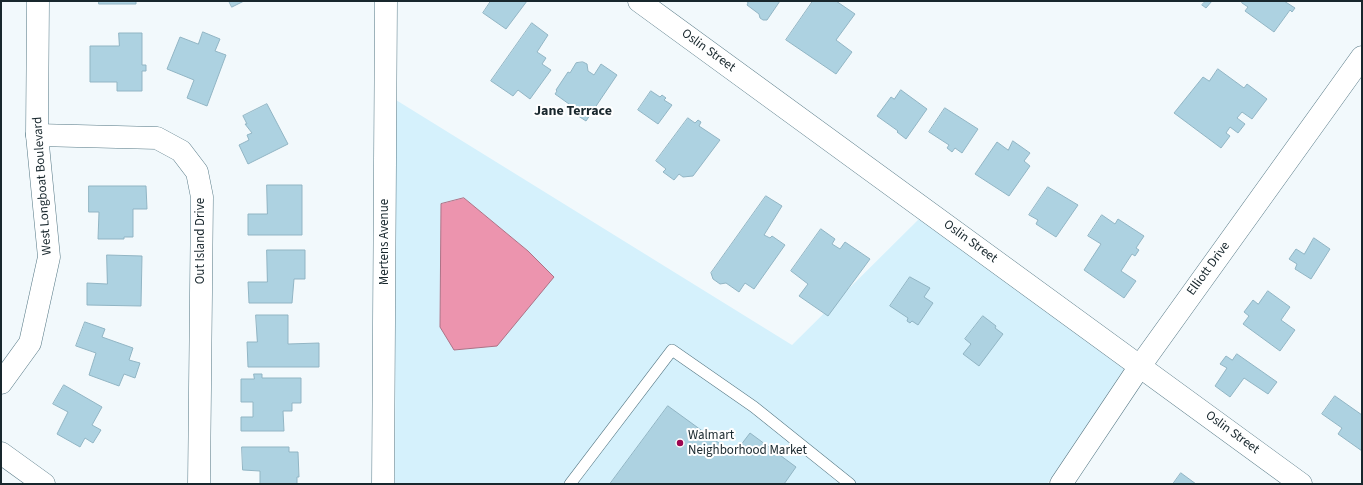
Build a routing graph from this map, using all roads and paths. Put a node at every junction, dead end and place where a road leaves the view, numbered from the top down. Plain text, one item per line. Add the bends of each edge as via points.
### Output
1 (38, 1) edge
2 (386, 1) edge
3 (639, 1) edge
4 (1362, 57) edge
5 (37, 135) junction
6 (1140, 366) junction
7 (1, 383) edge
8 (1, 453) edge
9 (44, 484) edge
10 (199, 484) edge
11 (383, 484) edge
12 (570, 484) edge
13 (850, 484) edge
14 (1061, 484) edge
15 (1301, 484) edge

1 - 5 street, West Longboat Boulevard
2 - 11 street, Mertens Avenue
3 - 6 street, Oslin Street
4 - 6 street, Elliott Drive
5 - 7 street, West Longboat Boulevard via 49,257 30,343
5 - 10 street, Out Island Drive via 157,138 181,151 197,172 202,197
6 - 14 street, Elliott Drive
6 - 15 street, Oslin Street
8 - 9 street
12 - 13 lane via 672,350 754,407

